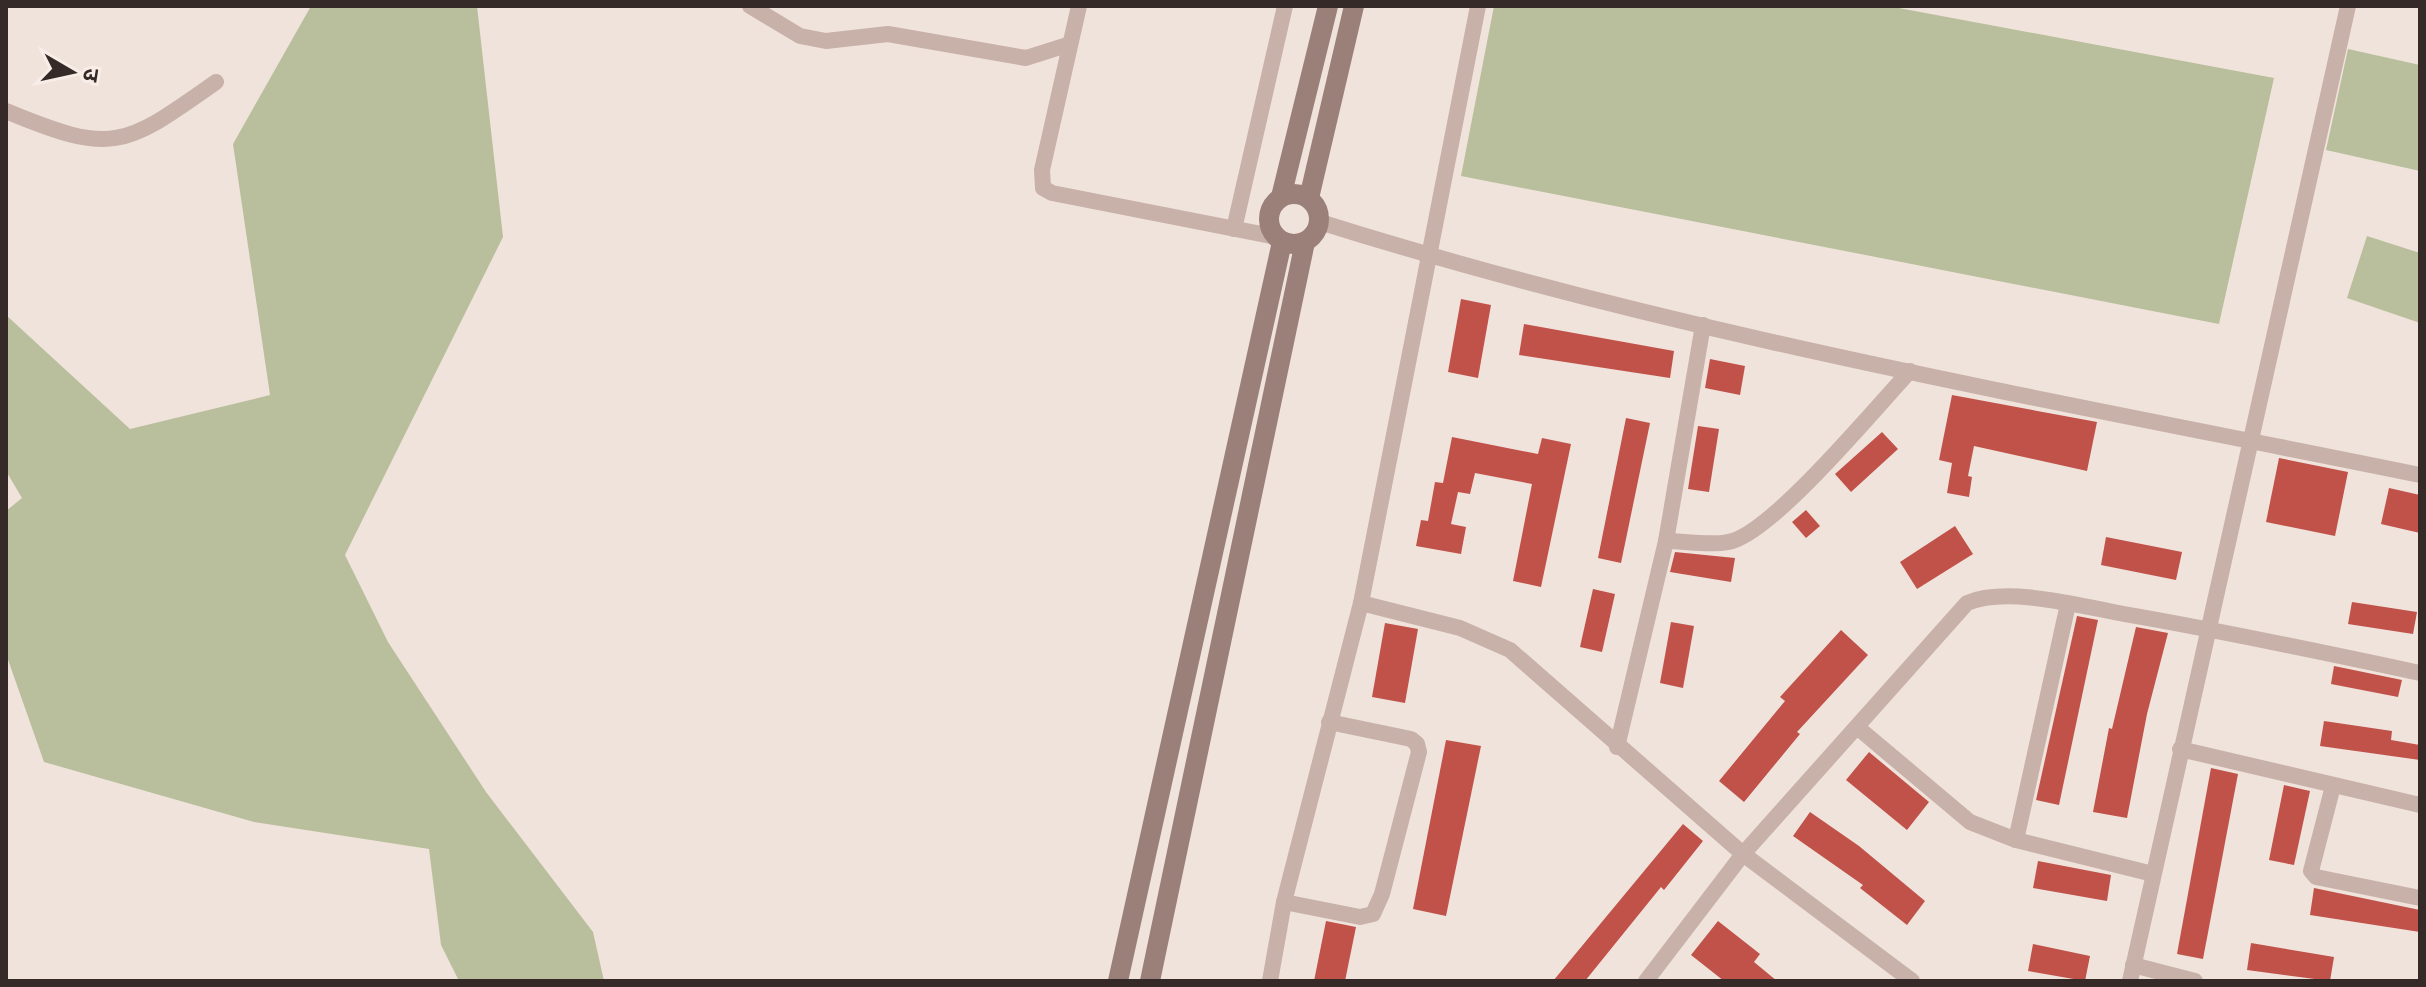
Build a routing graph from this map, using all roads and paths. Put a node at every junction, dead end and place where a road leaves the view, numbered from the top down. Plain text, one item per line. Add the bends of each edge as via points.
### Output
1 (750, 6) edge
2 (1079, 6) edge
3 (1285, 6) edge
4 (1328, 6) edge
5 (1354, 6) edge
6 (1478, 6) edge
7 (2348, 6) edge
8 (1070, 44) junction
9 (216, 82) dead end
10 (6, 111) edge
11 (1281, 197) junction
12 (1309, 198) junction
13 (1320, 222) junction
14 (1234, 229) junction
15 (1279, 239) junction
16 (1305, 242) junction
17 (1430, 257) junction
18 (1703, 325) junction
19 (1910, 371) junction
20 (2249, 440) junction
21 (2420, 475) edge
22 (1666, 541) junction
23 (1361, 603) junction
24 (2068, 604) junction
25 (2207, 628) junction
26 (2420, 673) edge
27 (1329, 722) junction
28 (1857, 727) junction
29 (1617, 747) junction
30 (2180, 749) junction
31 (2333, 786) junction
32 (2420, 805) edge
33 (2016, 840) junction
34 (1743, 854) junction
35 (2153, 874) junction
36 (2420, 898) edge
37 (1284, 902) junction
38 (2131, 973) edge
39 (1118, 981) edge
40 (1150, 981) edge
41 (1270, 981) edge
42 (1646, 981) edge
43 (1912, 981) edge
44 (2195, 981) edge

1 - 8 street via 800,36 826,41 888,34 1026,58
2 - 8 street
3 - 14 street
4 - 11 main road
5 - 12 main road
6 - 17 street
7 - 20 street
8 - 14 street via 1042,170 1043,188
9 - 10 street via 152,128 105,141
11 - 12 main road via 1295,193
11 - 15 main road via 1269,216
12 - 13 main road via 1318,208
13 - 16 main road
13 - 17 street
14 - 15 street
15 - 16 main road
15 - 39 main road
16 - 40 main road
17 - 18 street
17 - 23 street
18 - 19 street
18 - 22 street
19 - 20 street
19 - 22 street via 1750,534 1728,542
20 - 21 street
20 - 25 street
22 - 29 street
23 - 27 street
23 - 29 street via 1496,642
24 - 25 street
24 - 28 street via 2000,596 1967,603
24 - 33 street
25 - 26 street
25 - 30 street
27 - 37 street
27 - 37 street via 1411,739 1419,752 1373,914 1360,917
28 - 33 street via 1950,808
28 - 34 street
29 - 34 street
30 - 31 street
30 - 35 street
31 - 32 street
31 - 36 street via 2311,871 2316,877
33 - 35 street
34 - 42 street
34 - 43 street
35 - 38 street
37 - 41 street
38 - 44 street

